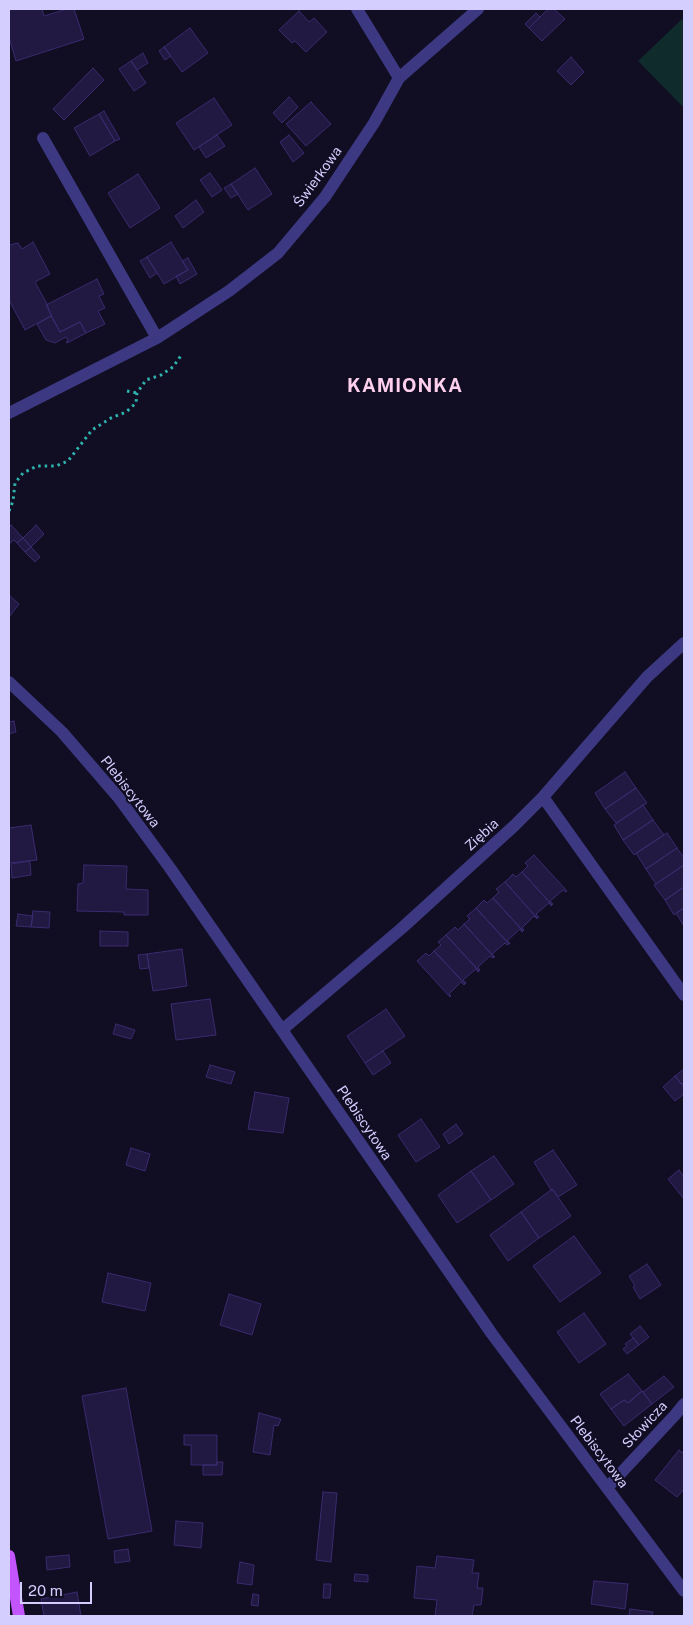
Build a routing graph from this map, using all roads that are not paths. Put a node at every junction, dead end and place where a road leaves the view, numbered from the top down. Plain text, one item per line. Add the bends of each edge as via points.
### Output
1 (357, 9) edge
2 (478, 9) edge
3 (398, 78) junction
4 (43, 138) dead end
5 (157, 338) junction
6 (9, 413) edge
7 (684, 643) edge
8 (9, 682) edge
9 (543, 797) junction
10 (684, 995) edge
11 (282, 1030) junction
12 (684, 1404) edge
13 (607, 1488) junction
14 (9, 1556) edge
15 (684, 1591) edge
16 (19, 1616) edge

1 - 3 street
2 - 3 street, Świerkowa
3 - 5 street, Świerkowa via 374,123 326,197 278,253 229,292
4 - 5 street
5 - 6 street, Świerkowa
7 - 9 street, Ziębia via 647,677
8 - 11 street, Plebiscytowa via 62,732 118,797
9 - 10 street
9 - 11 street, Ziębia via 402,928
11 - 13 street, Plebiscytowa via 492,1334
12 - 13 street, Słowicza
13 - 15 street, Plebiscytowa
14 - 16 main road

